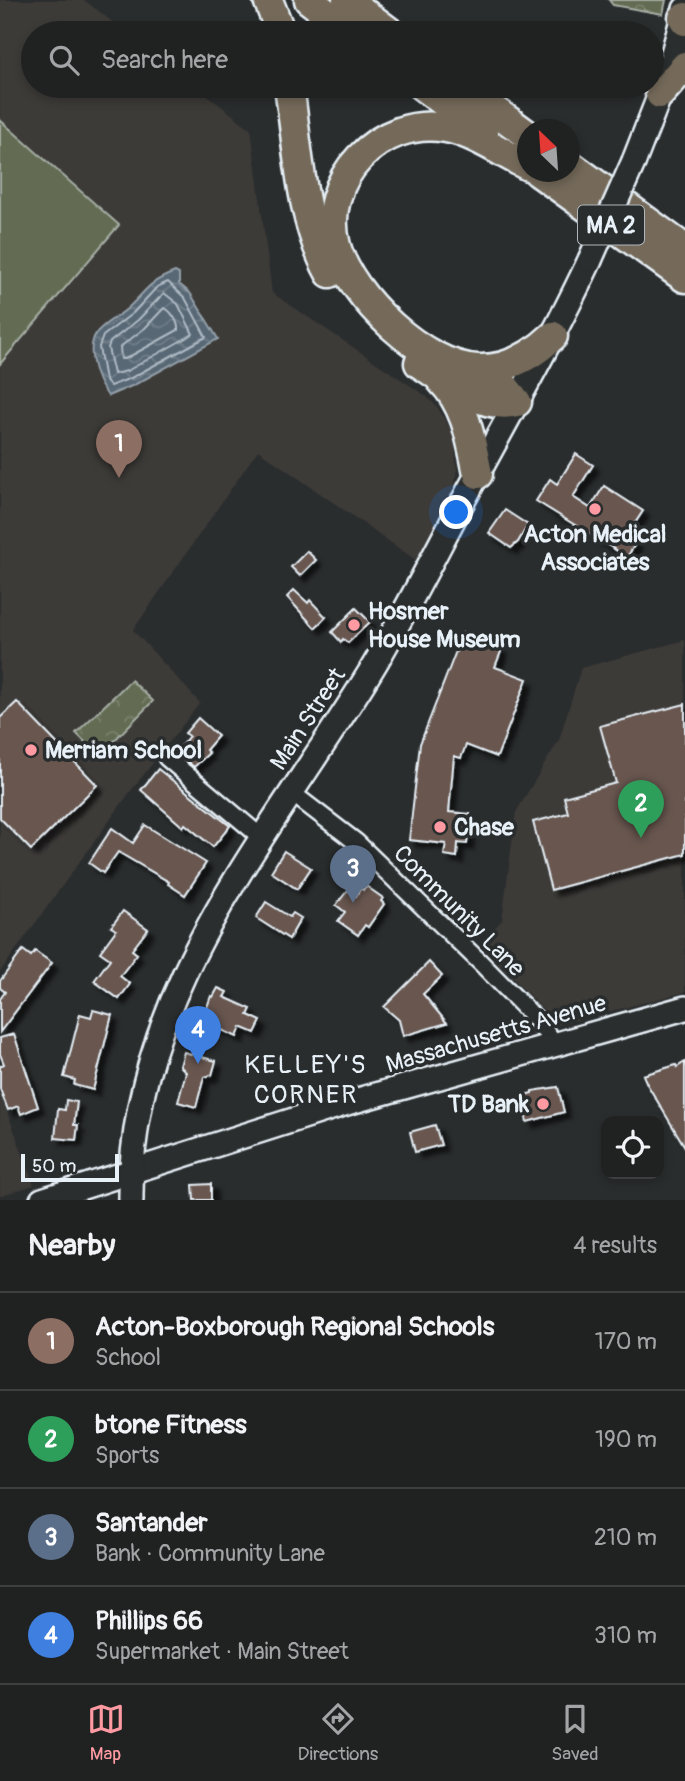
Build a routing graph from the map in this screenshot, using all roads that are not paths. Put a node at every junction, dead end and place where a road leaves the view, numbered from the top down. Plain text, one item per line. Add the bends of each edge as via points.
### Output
1 (268, 0) edge
2 (309, 0) edge
3 (347, 0) edge
4 (684, 16) edge
5 (276, 21) edge
6 (336, 21) edge
7 (375, 21) edge
8 (685, 66) edge
9 (664, 81) edge
10 (664, 90) edge
11 (291, 98) edge
12 (438, 98) edge
13 (477, 98) edge
14 (658, 98) edge
15 (517, 128) edge
16 (517, 157) edge
17 (517, 160) edge
18 (580, 174) edge
19 (552, 182) edge
20 (685, 249) edge
21 (685, 278) edge
22 (553, 336) junction
23 (458, 365) junction
24 (428, 369) junction
25 (517, 402) junction
26 (478, 474) junction
27 (167, 758) dead end
28 (292, 793) junction
29 (262, 838) junction
30 (685, 1008) edge
31 (554, 1044) junction
32 (131, 1172) junction
33 (42, 1200) edge
34 (131, 1200) edge

1 - 5 highway
2 - 6 highway
3 - 7 highway
4 - 9 main road, Main Street
8 - 10 highway
11 - 24 highway via 306,205 324,263 367,323
12 - 16 highway
13 - 15 highway
14 - 22 main road, Main Street, bridge
17 - 23 highway via 454,130 418,128 393,134 369,148 352,165 338,193 335,241 353,282 396,328
18 - 20 highway, MA 2
19 - 21 highway, MA 2
22 - 23 highway via 531,355 507,365 474,369
22 - 25 main road, Main Street
23 - 25 highway via 505,387
24 - 25 highway via 481,399 503,405
24 - 26 highway via 457,401
25 - 26 main road, Main Street
26 - 28 main road, Main Street via 379,658
27 - 29 street
28 - 29 main road, Main Street
28 - 31 street, Community Lane via 366,852 538,1021
29 - 32 main road, Main Street via 210,921 176,990 148,1077
30 - 31 main road, Massachusetts Avenue
31 - 32 main road, Massachusetts Avenue
32 - 33 main road, Massachusetts Avenue
32 - 34 main road, Main Street

